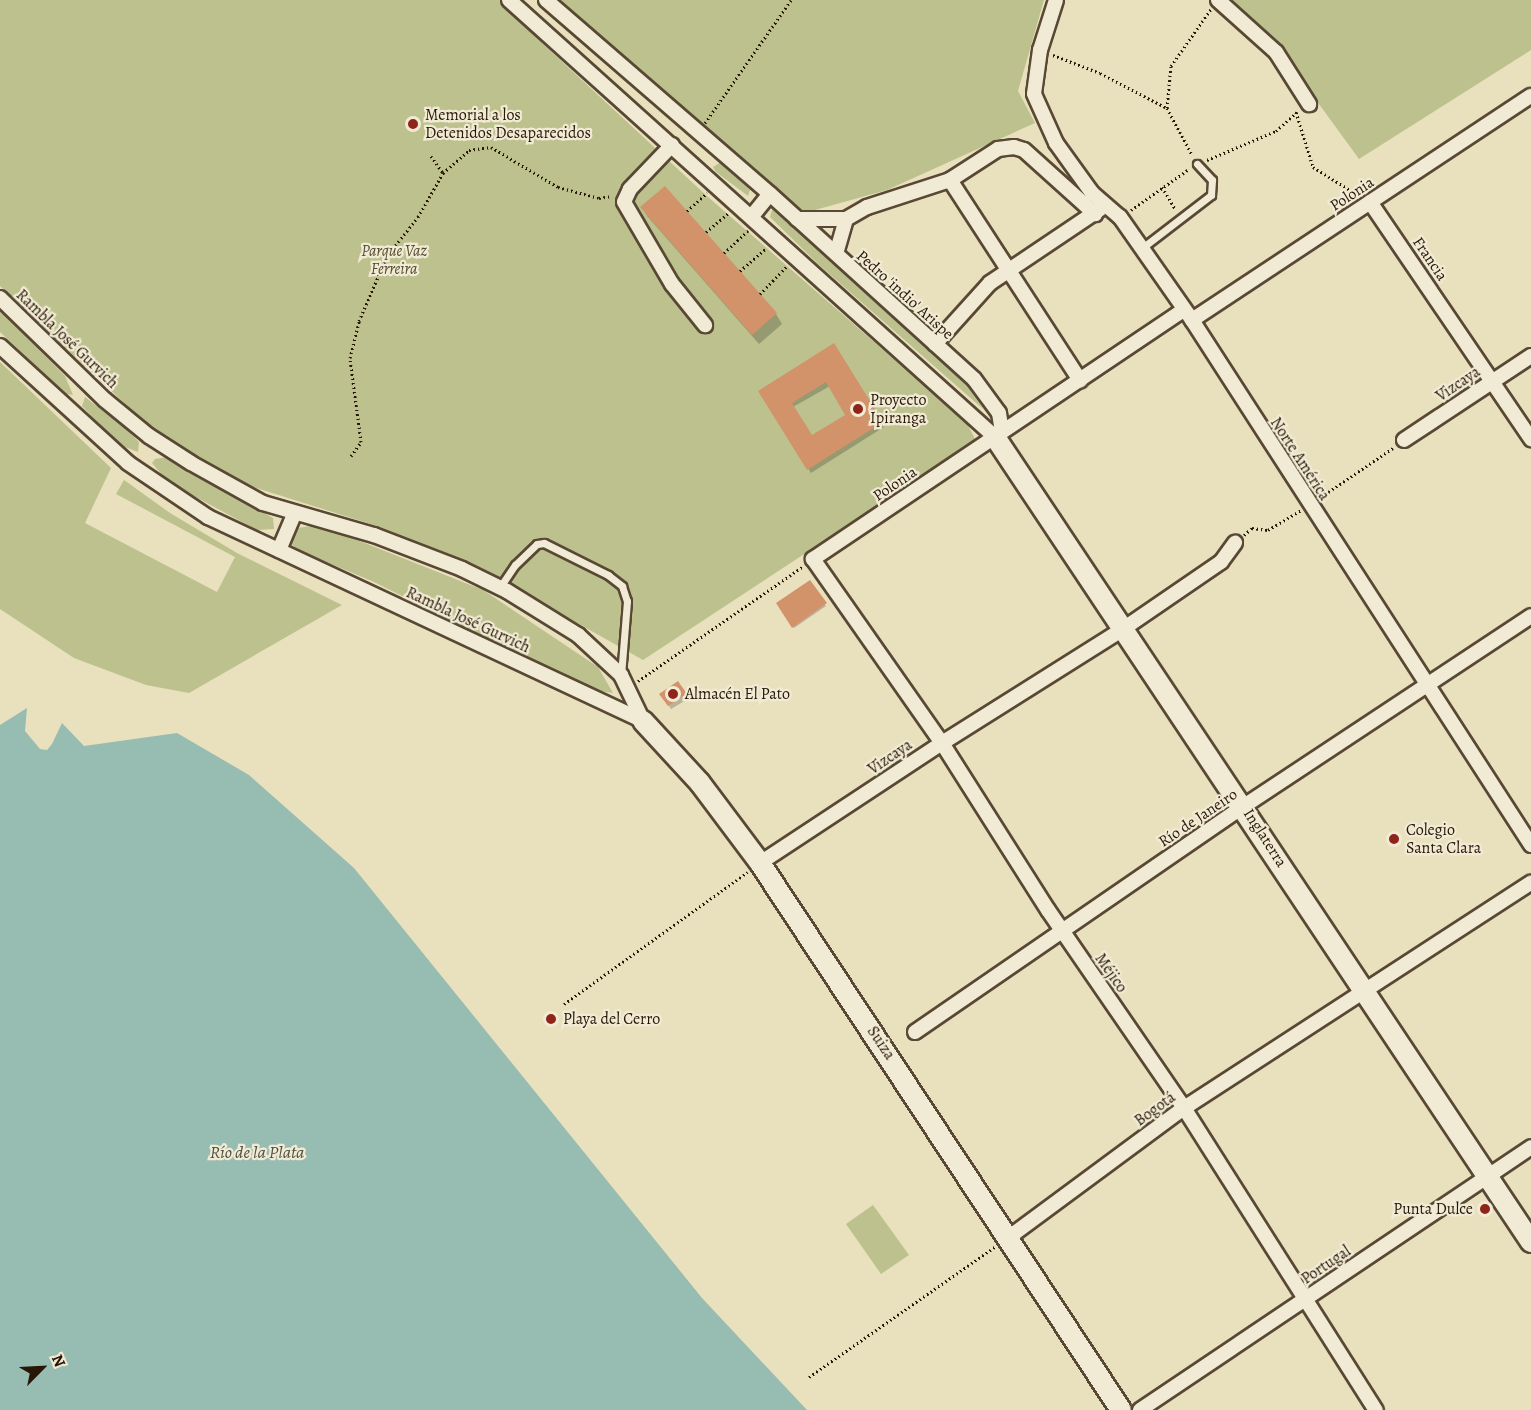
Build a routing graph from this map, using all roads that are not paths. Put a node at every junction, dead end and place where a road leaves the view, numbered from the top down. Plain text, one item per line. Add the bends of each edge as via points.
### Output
1 (509, 0) edge
2 (546, 0) edge
3 (1056, 0) edge
4 (1218, 0) edge
5 (1531, 96) edge
6 (1309, 104) road end
7 (672, 145) junction
8 (722, 153) junction
9 (1197, 164) road end
10 (705, 173) junction
11 (950, 180) junction
12 (770, 194) junction
13 (1370, 202) junction
14 (1100, 210) junction
15 (755, 219) junction
16 (797, 219) junction
17 (846, 219) junction
18 (1142, 248) junction
19 (836, 254) junction
20 (1008, 270) junction
21 (0, 298) edge
22 (1187, 316) junction
23 (705, 325) dead end
24 (935, 344) junction
25 (0, 346) edge
26 (1531, 356) edge
27 (1080, 380) junction
28 (1493, 381) junction
29 (998, 434) junction
30 (1531, 439) edge
31 (1404, 440) dead end
32 (294, 515) junction
33 (1235, 543) dead end
34 (279, 550) junction
35 (813, 560) joint
36 (500, 587) junction
37 (1531, 616) edge
38 (1123, 629) junction
39 (625, 681) junction
40 (1426, 687) junction
41 (643, 721) junction
42 (942, 743) junction
43 (1244, 806) junction
44 (1531, 845) edge
45 (760, 863) junction
46 (1531, 883) edge
47 (1062, 930) junction
48 (1367, 993) junction
49 (915, 1032) dead end
50 (1184, 1108) junction
51 (1531, 1147) edge
52 (1488, 1176) junction
53 (1008, 1238) junction
54 (1531, 1242) edge
55 (1304, 1300) junction
56 (1121, 1410) edge
57 (1140, 1410) edge
58 (1376, 1410) edge

1 - 7 street
2 - 8 street, Pedro 'indio' Arispe
3 - 14 street, Norte América via 1040,50 1035,99
4 - 6 street via 1276,52
5 - 13 street, Polonia
7 - 10 street
7 - 23 street via 626,197 630,218
8 - 10 street
8 - 12 street, Pedro 'indio' Arispe
9 - 18 lane via 1214,188
10 - 15 street
11 - 14 street via 990,153 1014,147 1024,150
11 - 17 street via 867,207
11 - 20 street
12 - 15 street
12 - 16 street, Pedro 'indio' Arispe
13 - 22 street, Polonia
13 - 28 street, Francia
14 - 18 street, Norte América via 1120,217
14 - 20 street
15 - 29 street
16 - 17 street
16 - 19 street, Pedro 'indio' Arispe
17 - 19 street
18 - 22 street, Norte América
19 - 24 street, Pedro 'indio' Arispe
20 - 24 street
20 - 27 street
21 - 32 street, Rambla José Gurvich via 149,436 263,503
22 - 27 street, Polonia
22 - 40 street, Norte América
24 - 29 street, Pedro 'indio' Arispe via 987,394 999,413
25 - 34 street, Rambla José Gurvich via 128,463 208,517
26 - 28 street, Vizcaya
27 - 29 street, Polonia
28 - 30 street, Francia
28 - 31 street, Vizcaya
29 - 35 street, Polonia
29 - 38 street, Inglaterra
32 - 34 street
32 - 36 street, Rambla José Gurvich via 374,535
33 - 38 street, Vizcaya via 1221,562
34 - 41 street, Rambla José Gurvich
35 - 42 street, Méjico
36 - 39 street, Rambla José Gurvich via 578,635
36 - 39 lane via 515,565 537,544 544,543 608,575 622,586 627,601
37 - 40 street, Río de Janeiro
38 - 42 street, Vizcaya
38 - 43 street, Inglaterra
39 - 41 street, Suiza
40 - 43 street, Río de Janeiro
40 - 44 street, Norte América
41 - 45 street, Suiza via 700,783
42 - 45 street, Vizcaya
42 - 47 street, Méjico
43 - 47 street, Río de Janeiro
43 - 48 street, Inglaterra
45 - 53 street, Suiza
46 - 48 street, Bogotá
47 - 49 street, Río de Janeiro
47 - 50 street, Méjico
48 - 50 street, Bogotá
48 - 52 street, Inglaterra
50 - 53 street, Bogotá
50 - 55 street, Méjico
51 - 52 street, Portugal
52 - 54 street, Inglaterra
52 - 55 street, Portugal
53 - 56 street, Suiza
55 - 57 street, Portugal
55 - 58 street, Méjico

